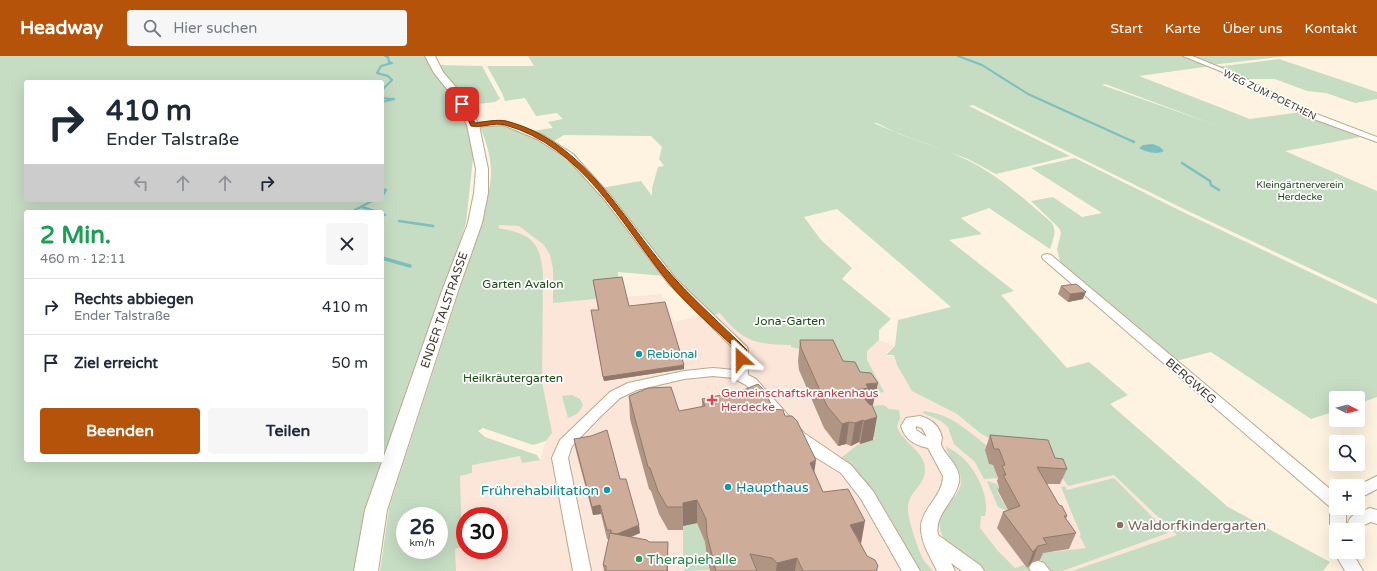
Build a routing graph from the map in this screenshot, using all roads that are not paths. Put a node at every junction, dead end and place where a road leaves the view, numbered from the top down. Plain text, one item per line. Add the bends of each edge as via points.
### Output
1 (430, 56) edge
2 (1186, 56) edge
3 (474, 125) junction
4 (1377, 140) edge
5 (1047, 257) dead end
6 (741, 376) junction
7 (933, 444) dead end
8 (1377, 482) edge
9 (1365, 489) edge
10 (1329, 498) edge
11 (1377, 517) edge
12 (1355, 523) edge
13 (932, 540) junction
14 (1347, 559) edge
15 (366, 571) edge
16 (582, 571) edge
17 (911, 571) edge
18 (946, 571) edge
19 (975, 571) edge
20 (1354, 571) edge

1 - 3 main road, ENDER TALSTRASSE via 439,73 456,93
2 - 4 street, WEG ZUM POETHEN via 1237,76 1303,112
3 - 6 street via 504,123 540,137 570,156 607,197 672,281 742,350
3 - 15 main road, ENDER TALSTRASSE via 482,169 475,223 376,510
5 - 10 street, BERGWEG
6 - 16 street via 713,372 632,386 615,395 565,444 560,458
6 - 17 street via 751,382 799,437 846,469 867,495
7 - 13 street via 953,480 928,526
8 - 9 street
11 - 12 street via 1370,515
13 - 18 street
13 - 19 street
14 - 20 street

